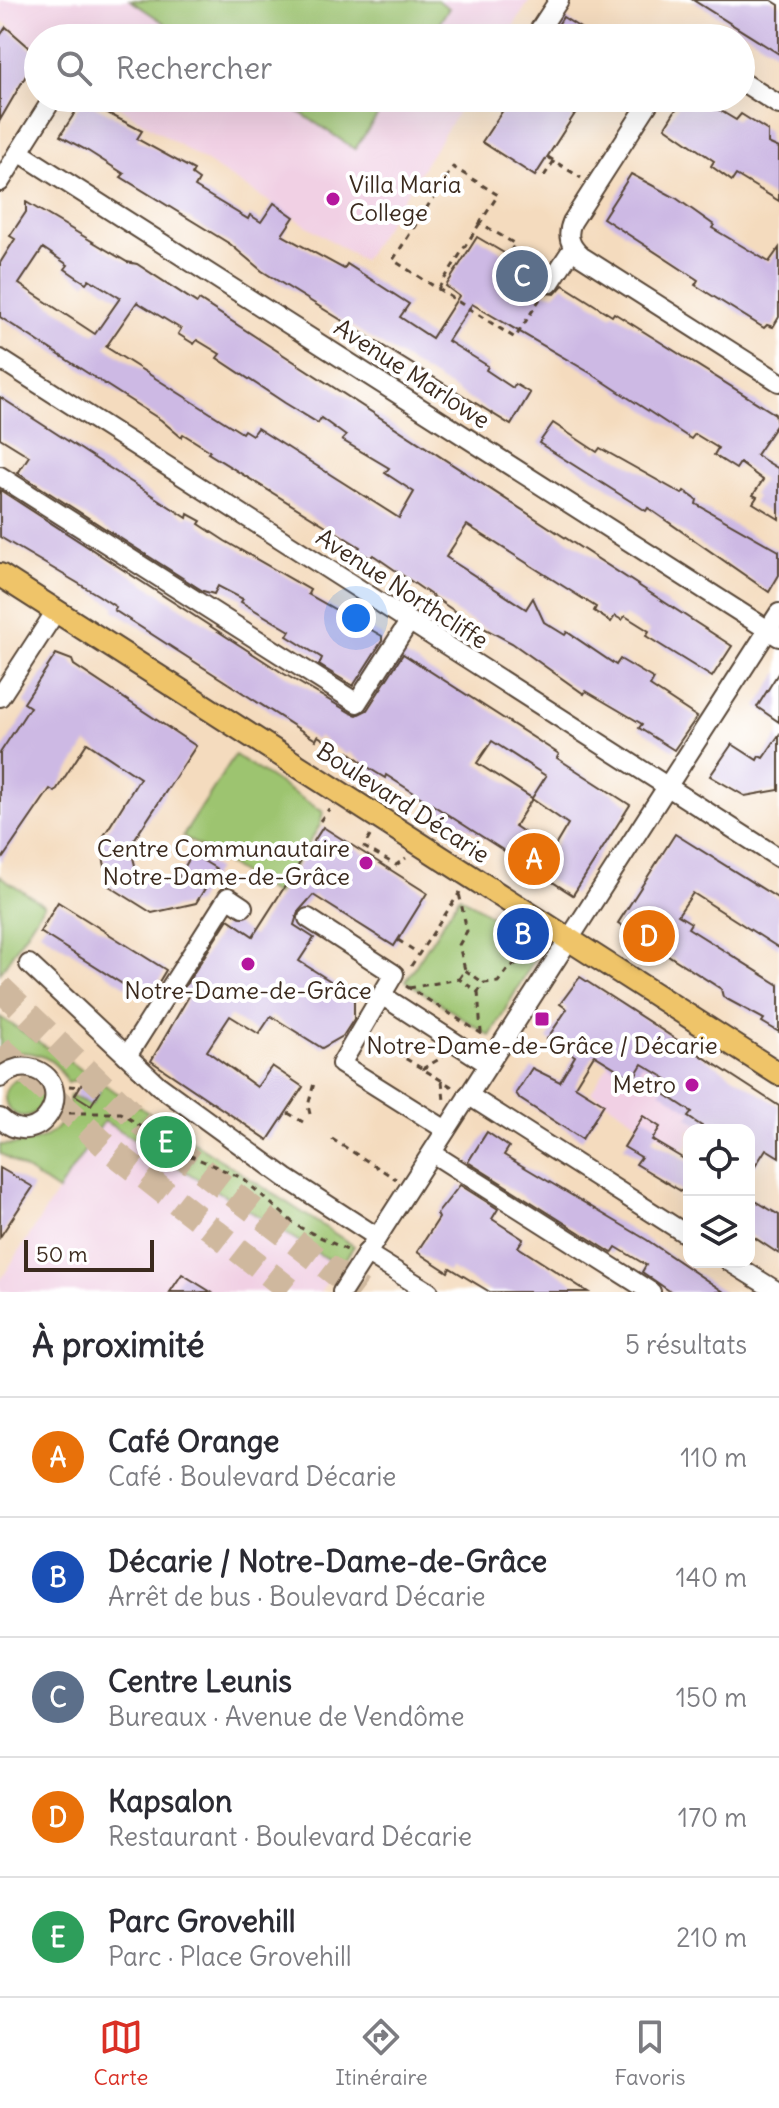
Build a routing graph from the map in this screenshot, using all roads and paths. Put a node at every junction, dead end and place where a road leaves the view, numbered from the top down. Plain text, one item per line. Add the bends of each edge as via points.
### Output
1 (559, 0) edge
2 (543, 24) edge
3 (755, 90) edge
4 (779, 105) edge
5 (44, 112) edge
6 (643, 112) edge
7 (19, 152) junction
8 (548, 157) dead end
9 (554, 161) junction
10 (544, 176) dead end
11 (582, 179) dead end
12 (0, 182) edge
13 (480, 223) junction
14 (573, 248) junction
15 (534, 257) junction
16 (550, 260) dead end
17 (528, 267) dead end
18 (549, 285) joint
19 (438, 289) junction
20 (0, 359) edge
21 (779, 382) edge
22 (0, 476) edge
23 (0, 575) edge
24 (56, 611) junction
25 (779, 613) edge
26 (409, 622) junction
27 (773, 634) edge
28 (0, 697) edge
29 (666, 786) junction
30 (329, 809) dead end
31 (320, 821) dead end
32 (370, 836) dead end
33 (406, 858) dead end
34 (779, 858) edge
35 (243, 907) dead end
36 (308, 918) dead end
37 (568, 938) junction
38 (398, 940) dead end
39 (543, 949) dead end
40 (420, 953) junction
41 (29, 964) dead end
42 (408, 970) dead end
43 (465, 970) junction
44 (459, 979) junction
45 (402, 980) dead end
46 (484, 983) junction
47 (409, 988) junction
48 (478, 992) junction
49 (383, 996) junction
50 (405, 1043) dead end
51 (385, 1046) dead end
52 (452, 1053) dead end
53 (127, 1056) junction
54 (403, 1057) junction
55 (488, 1064) junction
56 (422, 1069) junction
57 (779, 1074) edge
58 (0, 1078) edge
59 (442, 1081) junction
60 (314, 1083) dead end
61 (66, 1087) dead end
62 (80, 1087) dead end
63 (462, 1092) junction
64 (445, 1109) dead end
65 (65, 1113) dead end
66 (288, 1113) dead end
67 (310, 1114) dead end
68 (0, 1118) edge
69 (303, 1122) dead end
70 (446, 1130) junction
71 (332, 1139) dead end
72 (432, 1153) junction
73 (399, 1181) dead end
74 (683, 1232) edge
75 (365, 1247) junction
76 (740, 1268) edge
77 (342, 1292) edge
78 (429, 1292) edge
79 (651, 1292) edge
80 (778, 1292) edge

1 - 2 street
3 - 4 street
5 - 7 street
6 - 14 street via 572,222 568,234
7 - 12 street
7 - 27 street, Avenue Marlowe
8 - 9 path
9 - 10 path
9 - 11 path
13 - 15 path via 515,244 509,254
13 - 19 path
13 - 19 path via 498,195 453,167 393,260
14 - 18 street
14 - 21 street
15 - 16 path
15 - 17 path
18 - 19 path via 515,338
20 - 26 street, Avenue Northcliffe
22 - 26 street via 357,703
23 - 24 main road, Boulevard Décarie
24 - 28 street
24 - 37 main road, Boulevard Décarie
25 - 27 street
26 - 29 street, Avenue Northcliffe
27 - 29 street
29 - 34 street, Avenue Northcliffe
29 - 37 street
30 - 31 path
32 - 33 path via 364,847 371,855 396,865
35 - 53 street via 228,897
36 - 49 street via 394,974
37 - 55 street
37 - 57 main road, Boulevard Décarie
38 - 40 path
39 - 46 path via 508,968 498,982
40 - 42 path
40 - 43 path via 459,893 467,931 459,945
41 - 53 street
43 - 44 path
43 - 46 path
44 - 47 path
44 - 48 path
45 - 47 path
46 - 48 path
47 - 48 path via 482,1033
49 - 55 street
49 - 70 street via 341,1064
50 - 54 path
51 - 54 path
52 - 56 path
53 - 75 street via 158,1085 286,1178
54 - 56 path
55 - 63 street
56 - 59 path
58 - 68 street via 15,1068 36,1070 49,1081 54,1100 47,1119 32,1128 14,1128
59 - 63 path
59 - 64 path
60 - 67 path
61 - 62 path
63 - 70 street
63 - 74 street
65 - 75 path via 121,1113 177,1150 242,1178 297,1226
66 - 69 path
70 - 72 street
71 - 73 path
72 - 75 street
72 - 79 street
75 - 77 street
75 - 78 street
76 - 80 street

